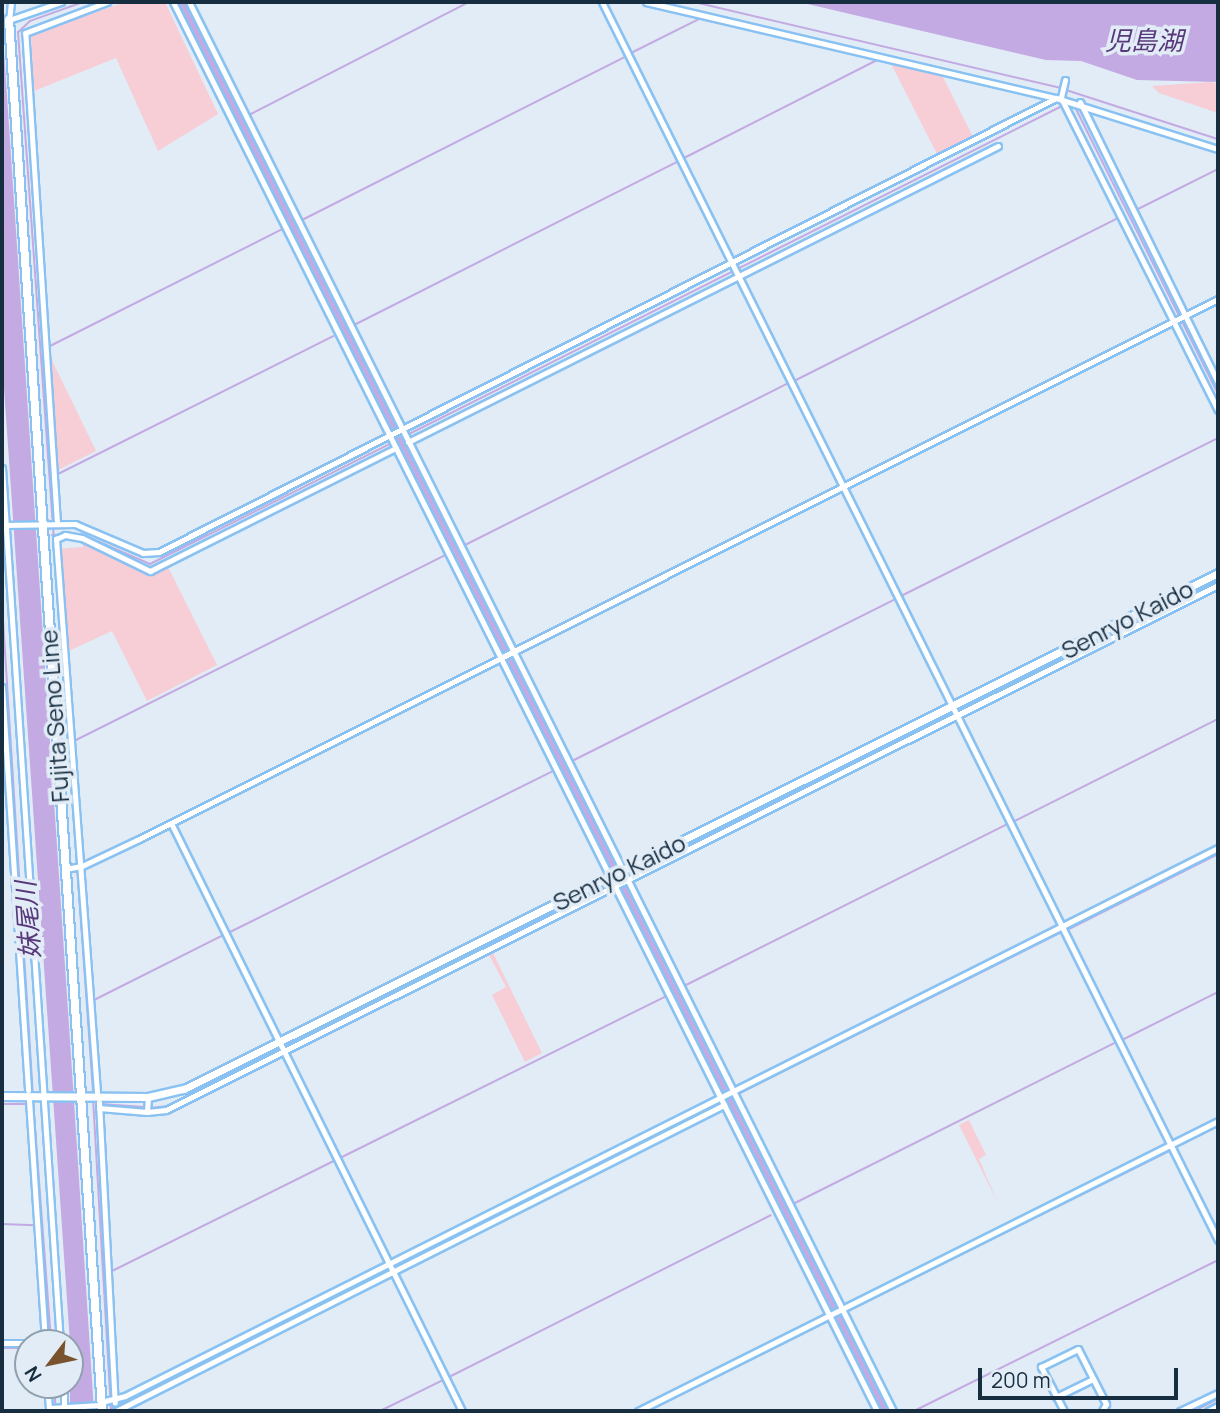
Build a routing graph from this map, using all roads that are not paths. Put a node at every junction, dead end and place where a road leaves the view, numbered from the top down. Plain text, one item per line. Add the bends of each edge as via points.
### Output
1 (11, 2) edge
2 (61, 2) edge
3 (107, 2) edge
4 (173, 2) edge
5 (189, 2) edge
6 (602, 2) edge
7 (646, 2) edge
8 (9, 20) junction
9 (1064, 82) dead end
10 (1067, 100) junction
11 (998, 146) dead end
12 (1218, 149) edge
13 (295, 219) dead end
14 (286, 223) junction
15 (735, 270) junction
16 (35, 286) junction
17 (1218, 299) edge
18 (1182, 318) junction
19 (343, 326) junction
20 (1218, 383) edge
21 (1218, 410) edge
22 (404, 434) junction
23 (391, 435) junction
24 (396, 448) junction
25 (2, 468) edge
26 (842, 487) junction
27 (47, 523) junction
28 (4, 525) edge
29 (227, 525) junction
30 (94, 539) junction
31 (455, 545) junction
32 (1218, 573) edge
33 (1218, 585) edge
34 (506, 654) junction
35 (2, 687) edge
36 (954, 712) junction
37 (566, 761) junction
38 (556, 766) junction
39 (171, 823) junction
40 (1218, 848) edge
41 (74, 868) junction
42 (621, 870) junction
43 (609, 876) junction
44 (626, 880) junction
45 (613, 887) junction
46 (1063, 930) junction
47 (26, 944) junction
48 (677, 993) junction
49 (281, 1048) junction
50 (28, 1090) dead end
51 (97, 1092) dead end
52 (733, 1093) junction
53 (2, 1096) edge
54 (44, 1097) junction
55 (80, 1097) junction
56 (721, 1097) junction
57 (29, 1100) dead end
58 (724, 1105) junction
59 (148, 1106) junction
60 (1218, 1121) edge
61 (1172, 1148) junction
62 (789, 1204) junction
63 (778, 1207) junction
64 (1218, 1240) edge
65 (390, 1268) junction
66 (839, 1312) junction
67 (44, 1329) edge
68 (59, 1329) edge
69 (1093, 1379) junction
70 (1218, 1392) edge
71 (1056, 1398) junction
72 (109, 1405) edge
73 (1218, 1406) edge
74 (58, 1409) edge
75 (462, 1411) edge
76 (638, 1411) edge
77 (877, 1411) edge
78 (893, 1411) edge
79 (1063, 1411) edge
80 (1102, 1411) edge
81 (1180, 1411) edge
82 (1208, 1411) edge

1 - 8 street
2 - 8 street
3 - 16 street via 25,33
4 - 14 street
5 - 19 street
6 - 15 street
7 - 10 street
8 - 16 main road, Fujita Seno Line
9 - 10 street
10 - 12 street
10 - 15 street
10 - 18 street
10 - 18 street
11 - 15 street
13 - 14 street
14 - 19 street
15 - 22 street
15 - 22 street
15 - 26 street
16 - 27 main road, Fujita Seno Line
16 - 27 street via 45,348 54,475
17 - 18 street
18 - 20 street
18 - 21 street
18 - 26 street
19 - 22 street
19 - 23 street
22 - 23 street
22 - 31 street
23 - 24 street
23 - 29 street
24 - 29 street
24 - 31 street
25 - 28 street
26 - 34 street
26 - 36 street
27 - 28 street
27 - 30 street
27 - 41 main road, Fujita Seno Line
28 - 47 street
29 - 30 street via 153,554
29 - 30 street via 150,571
30 - 41 street via 56,539 71,741
31 - 34 street
31 - 34 street
32 - 36 street, Senryo Kaido
33 - 36 street
34 - 37 street
34 - 38 street
34 - 39 street
35 - 47 street
36 - 42 street, Senryo Kaido
36 - 44 street
36 - 46 street
37 - 38 street
37 - 42 street
38 - 43 street
39 - 41 street
39 - 49 street
40 - 46 street
41 - 51 street
41 - 55 main road, Fujita Seno Line
42 - 43 street, Senryo Kaido
42 - 44 street
43 - 45 street
43 - 49 street, Senryo Kaido
44 - 45 street
44 - 48 street
45 - 48 street
45 - 49 street
46 - 52 street
46 - 61 street
47 - 50 street
47 - 54 street
48 - 52 street
48 - 56 street
49 - 59 street, Senryo Kaido
49 - 59 street via 166,1110
49 - 65 street
52 - 56 street
52 - 62 street
53 - 54 street, Senryo Kaido
54 - 55 street, Senryo Kaido
54 - 68 street
55 - 59 street, Senryo Kaido
55 - 72 main road, Fujita Seno Line
56 - 58 street
56 - 65 street
57 - 67 street
58 - 63 street
58 - 65 street
59 - 72 street via 99,1106
60 - 61 street
61 - 64 street
61 - 66 street
62 - 63 street
62 - 66 street
63 - 66 street
65 - 72 street
65 - 75 street
66 - 76 street
66 - 77 street
66 - 78 street
69 - 71 street
69 - 71 street via 1078,1349 1041,1367
69 - 80 street via 1106,1404
70 - 81 street
71 - 79 street
72 - 74 street
73 - 82 street

